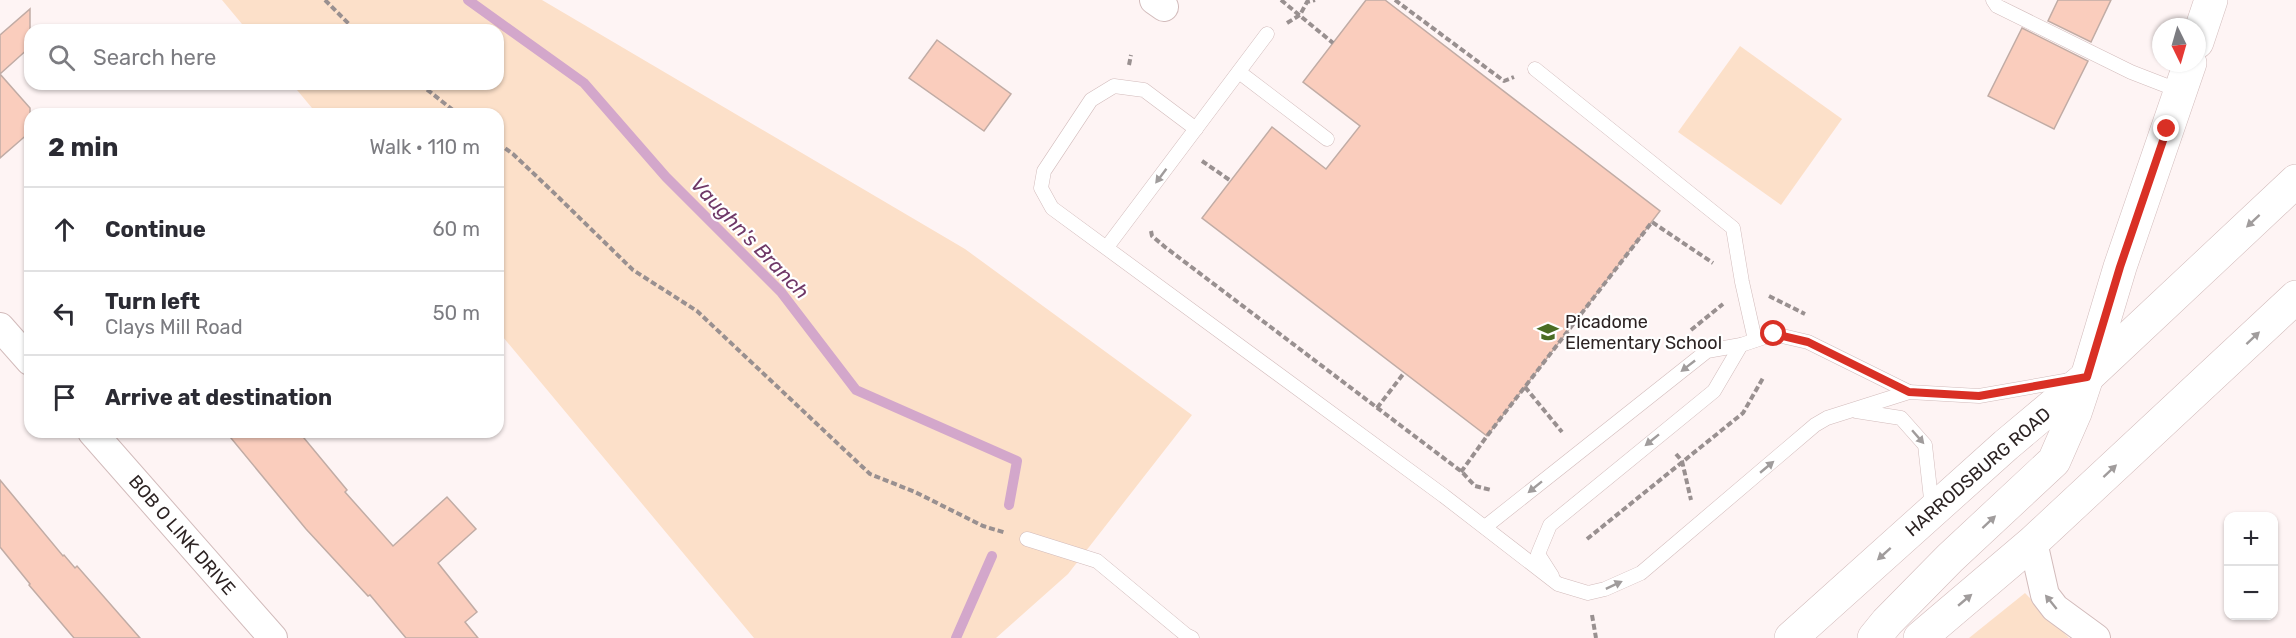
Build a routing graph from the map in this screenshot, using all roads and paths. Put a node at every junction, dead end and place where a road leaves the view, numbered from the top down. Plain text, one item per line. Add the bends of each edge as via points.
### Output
1 (325, 0) edge
2 (1281, 0) edge
3 (1315, 0) edge
4 (1395, 0) edge
5 (1993, 0) edge
6 (2211, 0) edge
7 (1300, 15) junction
8 (2205, 18) edge
9 (349, 24) edge
10 (1267, 34) joint
11 (1333, 43) dead end
12 (1534, 69) dead end
13 (1239, 72) junction
14 (2185, 77) edge
15 (1504, 81) dead end
16 (428, 90) edge
17 (450, 108) edge
18 (1196, 129) junction
19 (1327, 139) dead end
20 (504, 147) edge
21 (1231, 181) dead end
22 (2296, 181) edge
23 (1148, 222) dead end
24 (1107, 247) junction
25 (1725, 271) junction
26 (1742, 282) junction
27 (2296, 297) edge
28 (1813, 319) dead end
29 (0, 327) edge
30 (1687, 333) dead end
31 (1755, 340) junction
32 (1741, 345) junction
33 (24, 354) edge
34 (1404, 373) dead end
35 (2087, 377) junction
36 (1763, 378) dead end
37 (1525, 387) junction
38 (1909, 392) junction
39 (1377, 408) junction
40 (1848, 410) junction
41 (1571, 425) dead end
42 (1562, 432) junction
43 (97, 438) edge
44 (1553, 440) dead end
45 (1671, 449) dead end
46 (1682, 461) junction
47 (1462, 472) junction
48 (1498, 483) dead end
49 (1444, 496) junction
50 (1932, 511) junction
51 (1696, 526) junction
52 (1485, 527) junction
53 (1587, 538) dead end
54 (1027, 539) joint
55 (2033, 542) junction
56 (1558, 584) junction
57 (273, 638) edge
58 (1192, 638) edge
59 (1791, 638) edge
60 (1874, 638) edge
61 (1920, 638) edge
62 (2096, 638) edge

1 - 9 path
2 - 7 path
3 - 7 path via 1307,2
4 - 15 path
5 - 14 lane via 1997,6 2121,67
6 - 8 main road
7 - 10 path
7 - 11 path
10 - 13 lane
12 - 26 lane via 1733,228
13 - 18 lane
13 - 19 lane
14 - 35 main road
16 - 17 path
18 - 21 path via 1204,145 1196,157
18 -> 24 lane
18 - 24 lane via 1144,90 1114,86 1091,100 1044,171 1041,188 1052,208
20 - 54 path via 633,270 698,311 870,474 983,526
22 -> 35 main road, HARRODSBURG ROAD
23 - 39 path via 1152,236 1165,247
24 - 49 lane
25 - 26 path
25 - 30 path via 1723,304
25 - 37 path via 1652,222
26 - 28 path
26 - 31 lane
55 -> 27 main road
29 - 33 street
31 - 32 lane
31 - 38 lane via 1774,334 1808,342
32 -> 52 lane via 1707,351
32 -> 56 lane via 1714,391 1551,525 1538,554
34 - 39 path
35 - 38 lane via 1979,396
35 - 50 main road, HARRODSBURG ROAD
60 -> 35 main road via 1950,558 2054,461
36 - 46 path via 1743,413
37 - 42 path
37 - 47 path
38 - 40 lane
39 - 47 path
40 -> 50 lane via 1901,418 1925,445
51 -> 40 lane via 1815,425
41 - 42 path
42 - 44 path
43 - 57 street, BOB O LINK DRIVE
45 - 46 path
46 - 51 path
46 - 53 path
47 - 48 path via 1475,486 1489,491
47 - 49 path
49 - 52 lane
50 -> 59 main road, HARRODSBURG ROAD
56 -> 51 lane via 1588,593 1605,589 1641,573
52 - 56 lane
54 - 58 lane via 1097,561
61 -> 55 main road
62 -> 55 street via 2055,608 2045,595

